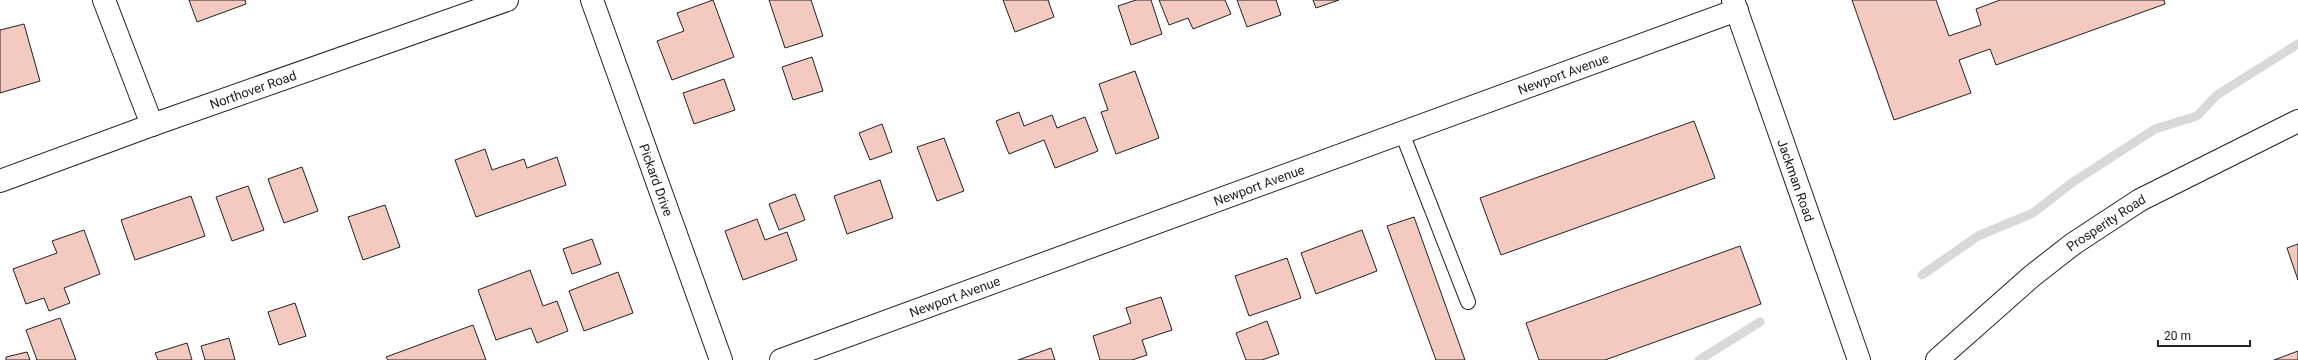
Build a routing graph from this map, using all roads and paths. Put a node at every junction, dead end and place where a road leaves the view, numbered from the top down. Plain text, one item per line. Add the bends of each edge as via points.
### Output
1 (104, 0) edge
2 (507, 0) edge
3 (592, 0) edge
4 (1735, 5) edge
5 (2298, 121) edge
6 (152, 125) junction
7 (1402, 133) junction
8 (0, 181) edge
9 (1468, 302) dead end
10 (721, 360) edge
11 (781, 360) edge
12 (1859, 360) edge
13 (1937, 360) edge

1 - 6 street
2 - 6 street, Northover Road
3 - 10 street, Pickard Drive
4 - 7 street, Newport Avenue
4 - 12 street, Jackman Road
5 - 13 street, Prosperity Road via 2140,200 2073,244 2032,276
6 - 8 street, Northover Road
7 - 9 lane
7 - 11 street, Newport Avenue

